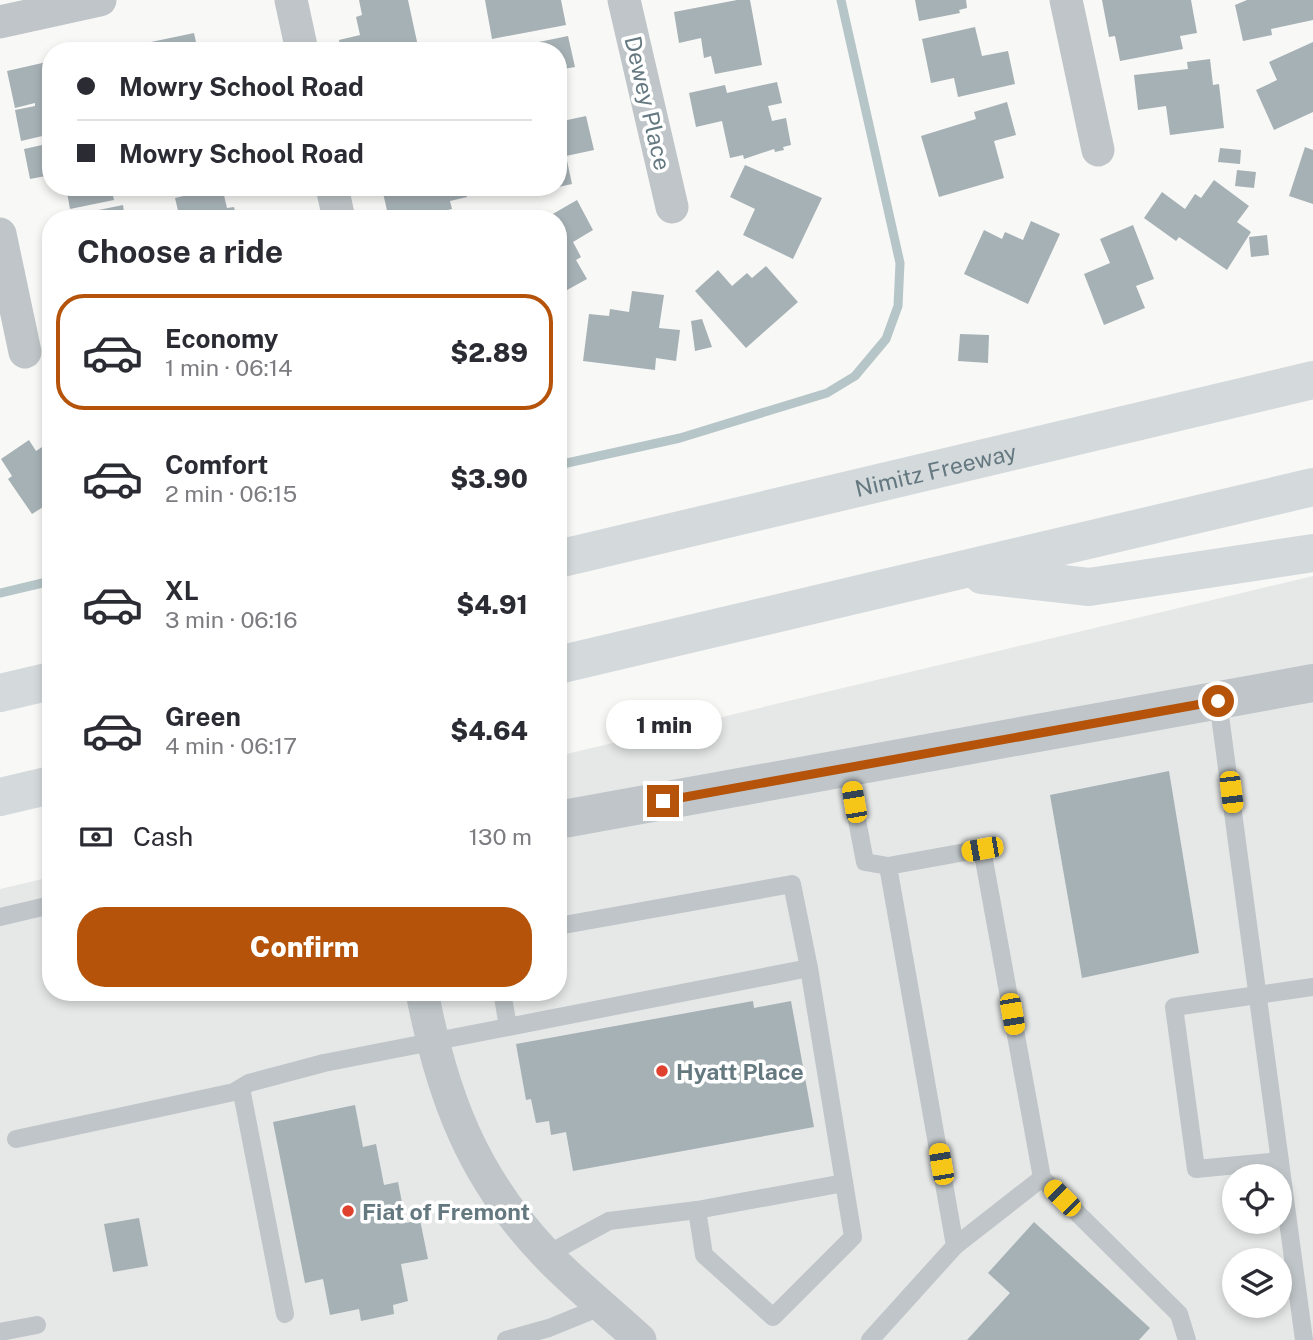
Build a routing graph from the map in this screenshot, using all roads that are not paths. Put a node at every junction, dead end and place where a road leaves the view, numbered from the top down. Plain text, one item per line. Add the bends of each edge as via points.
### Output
1 (100, 0) edge
2 (291, 0) edge
3 (624, 0) edge
4 (1066, 0) edge
5 (0, 22) edge
6 (300, 42) edge
7 (1098, 150) dead end
8 (672, 207) dead end
9 (0, 234) edge
10 (25, 352) dead end
11 (1313, 358) edge
12 (1313, 380) edge
13 (1236, 397) junction
14 (1313, 487) edge
15 (1313, 553) edge
16 (567, 557) edge
17 (956, 572) junction
18 (567, 663) edge
19 (42, 683) edge
20 (1313, 683) edge
21 (0, 693) edge
22 (1218, 701) junction
23 (847, 768) junction
24 (42, 787) edge
25 (0, 797) edge
26 (567, 818) edge
27 (888, 866) junction
28 (42, 907) edge
29 (0, 917) edge
30 (567, 924) edge
31 (809, 968) junction
32 (1313, 987) edge
33 (1258, 994) junction
34 (424, 1001) edge
35 (504, 1001) edge
36 (508, 1026) junction
37 (432, 1040) junction
38 (240, 1088) junction
39 (16, 1139) dead end
40 (1280, 1161) junction
41 (1042, 1178) junction
42 (844, 1183) junction
43 (697, 1210) junction
44 (955, 1246) junction
45 (546, 1255) junction
46 (603, 1306) junction
47 (285, 1314) dead end
48 (37, 1325) dead end
49 (0, 1332) edge
50 (551, 1334) edge
51 (506, 1340) edge
52 (640, 1340) edge
53 (870, 1340) edge
54 (1187, 1340) edge
55 (1304, 1340) edge

1 - 5 street
2 - 6 street
3 - 8 street, Dewey Place
4 - 7 street
9 - 10 street
11 - 13 highway
12 - 13 highway, Nimitz Freeway
13 - 16 highway, Nimitz Freeway
14 - 17 highway
15 - 17 highway via 1089,587
17 - 18 highway
19 - 21 highway
20 - 22 street
22 - 23 street
22 - 33 lane
23 - 26 street
23 - 27 lane via 865,862
24 - 25 highway
27 - 41 lane via 982,849
27 - 44 lane
28 - 29 lane
30 - 31 lane via 792,884
31 - 36 lane
31 - 42 lane
32 - 33 lane
33 - 40 lane
33 - 40 lane via 1174,1007 1196,1169
34 - 37 street
35 - 36 lane
36 - 37 lane
37 - 38 lane via 324,1063
37 - 45 street via 463,1136 505,1206
38 - 39 lane
38 - 47 lane
40 - 55 lane
41 - 44 lane
41 - 54 lane via 1179,1314
42 - 43 lane
42 - 43 lane via 852,1237 773,1317 704,1255
43 - 45 lane via 608,1221
44 - 53 lane
45 - 46 street
46 - 50 lane
46 - 52 street
48 - 49 lane
50 - 51 lane

